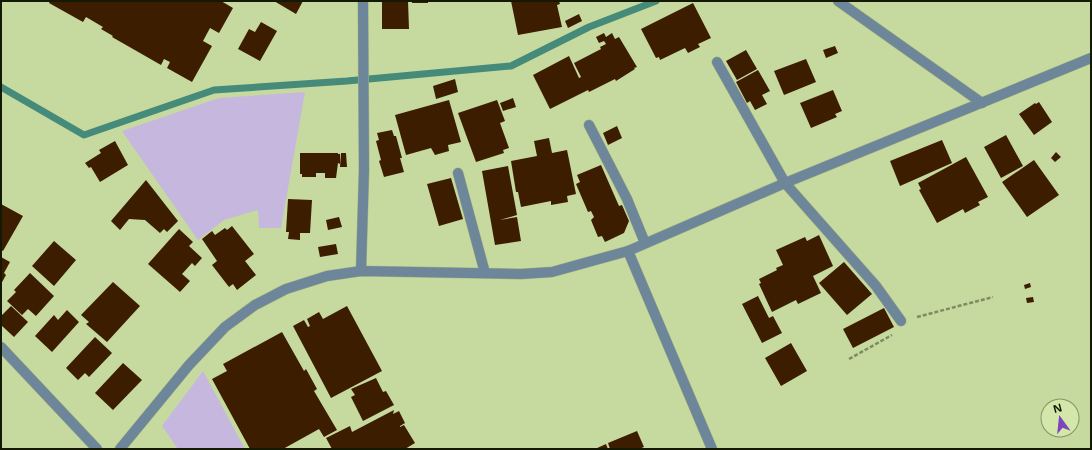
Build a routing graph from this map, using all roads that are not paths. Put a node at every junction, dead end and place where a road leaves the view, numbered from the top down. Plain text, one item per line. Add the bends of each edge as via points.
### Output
1 (363, 1) edge
2 (838, 1) edge
3 (1091, 58) edge
4 (717, 62) dead end
5 (982, 103) junction
6 (589, 125) dead end
7 (458, 173) dead end
8 (785, 183) junction
9 (646, 243) junction
10 (628, 251) junction
11 (361, 272) junction
12 (485, 274) junction
13 (901, 321) road end
14 (1, 347) edge
15 (97, 449) edge
16 (120, 449) edge
17 (712, 449) edge

1 - 11 street via 364,170
2 - 5 street
3 - 5 street
4 - 8 street
5 - 8 street
6 - 9 street via 627,199
7 - 12 street
8 - 9 street
8 - 13 street via 876,286
9 - 10 street
10 - 12 street via 552,272
10 - 17 street
11 - 12 street
11 - 16 street via 327,276 302,283 269,296 241,314 189,365
14 - 15 street

